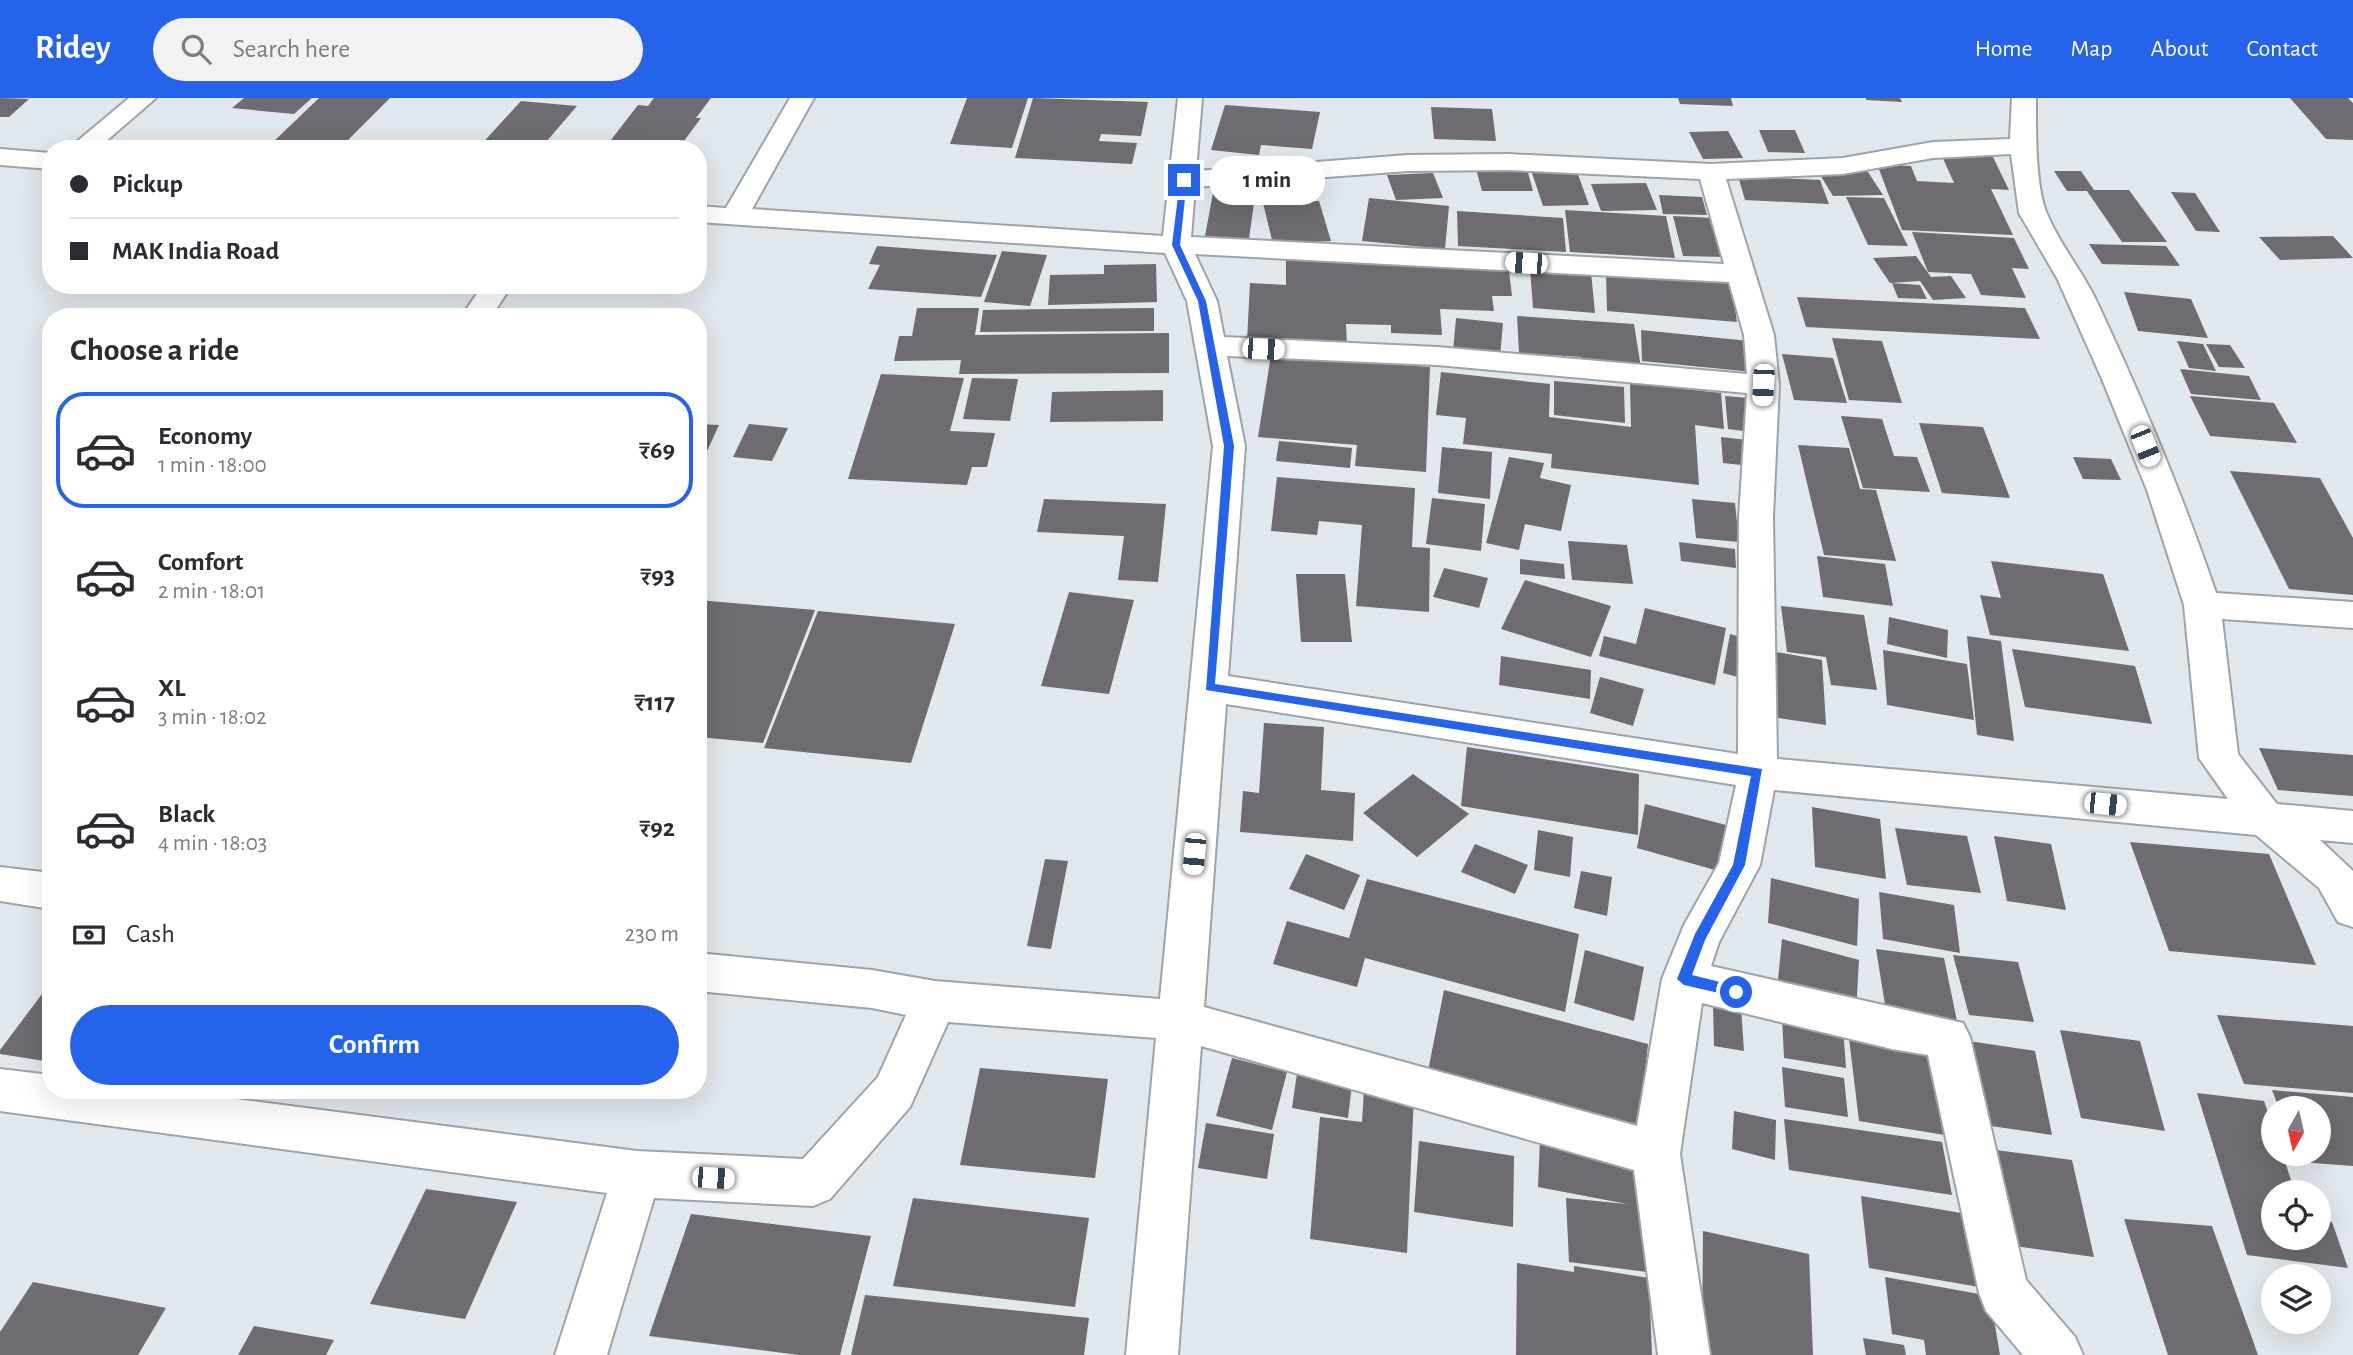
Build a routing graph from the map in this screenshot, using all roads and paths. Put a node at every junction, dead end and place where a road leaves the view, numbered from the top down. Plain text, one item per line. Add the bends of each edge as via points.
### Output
1 (144, 98) edge
2 (802, 98) edge
3 (1190, 98) edge
4 (2024, 98) edge
5 (91, 140) edge
6 (2022, 146) junction
7 (0, 157) edge
8 (42, 160) edge
9 (1711, 172) junction
10 (1184, 180) junction
11 (707, 215) edge
12 (734, 217) junction
13 (1176, 245) junction
14 (1742, 274) junction
15 (1213, 346) junction
16 (1763, 385) junction
17 (2202, 605) junction
18 (2353, 615) edge
19 (1210, 687) junction
20 (1758, 772) junction
21 (2266, 819) junction
22 (2353, 827) edge
23 (0, 884) edge
24 (42, 890) edge
25 (2353, 909) edge
26 (707, 973) edge
27 (1684, 979) junction
28 (935, 1001) junction
29 (1179, 1020) junction
30 (0, 1090) edge
31 (42, 1096) edge
32 (68, 1099) edge
33 (1656, 1154) junction
34 (638, 1174) junction
35 (581, 1355) edge
36 (1153, 1355) edge
37 (1684, 1355) edge
38 (2057, 1355) edge

1 - 5 street
2 - 12 street
3 - 10 street
4 - 6 street
6 - 9 street via 1933,150 1843,166
6 - 17 street via 2032,213 2071,278 2118,379 2164,490
7 - 8 street
9 - 10 street via 1508,162 1408,163
9 - 14 street
10 - 13 street
11 - 12 street
12 - 13 street
13 - 14 street
13 - 15 street via 1202,301
14 - 16 street via 1759,335
15 - 16 street via 1437,356
15 - 19 street via 1229,446
16 - 20 street via 1756,517
17 - 18 street
17 - 21 street via 2219,758
19 - 20 street
19 - 29 street
20 - 21 street
20 - 27 street via 1739,865 1699,938
21 - 22 street
21 - 25 street via 2334,876
23 - 24 street
26 - 28 street via 872,989
27 - 33 street
27 - 38 street via 1892,1029 1947,1037 2004,1293
28 - 29 street
28 - 34 street via 894,1092 813,1184
29 - 33 street
29 - 36 street
30 - 31 street
32 - 34 street
33 - 37 street
34 - 35 street

